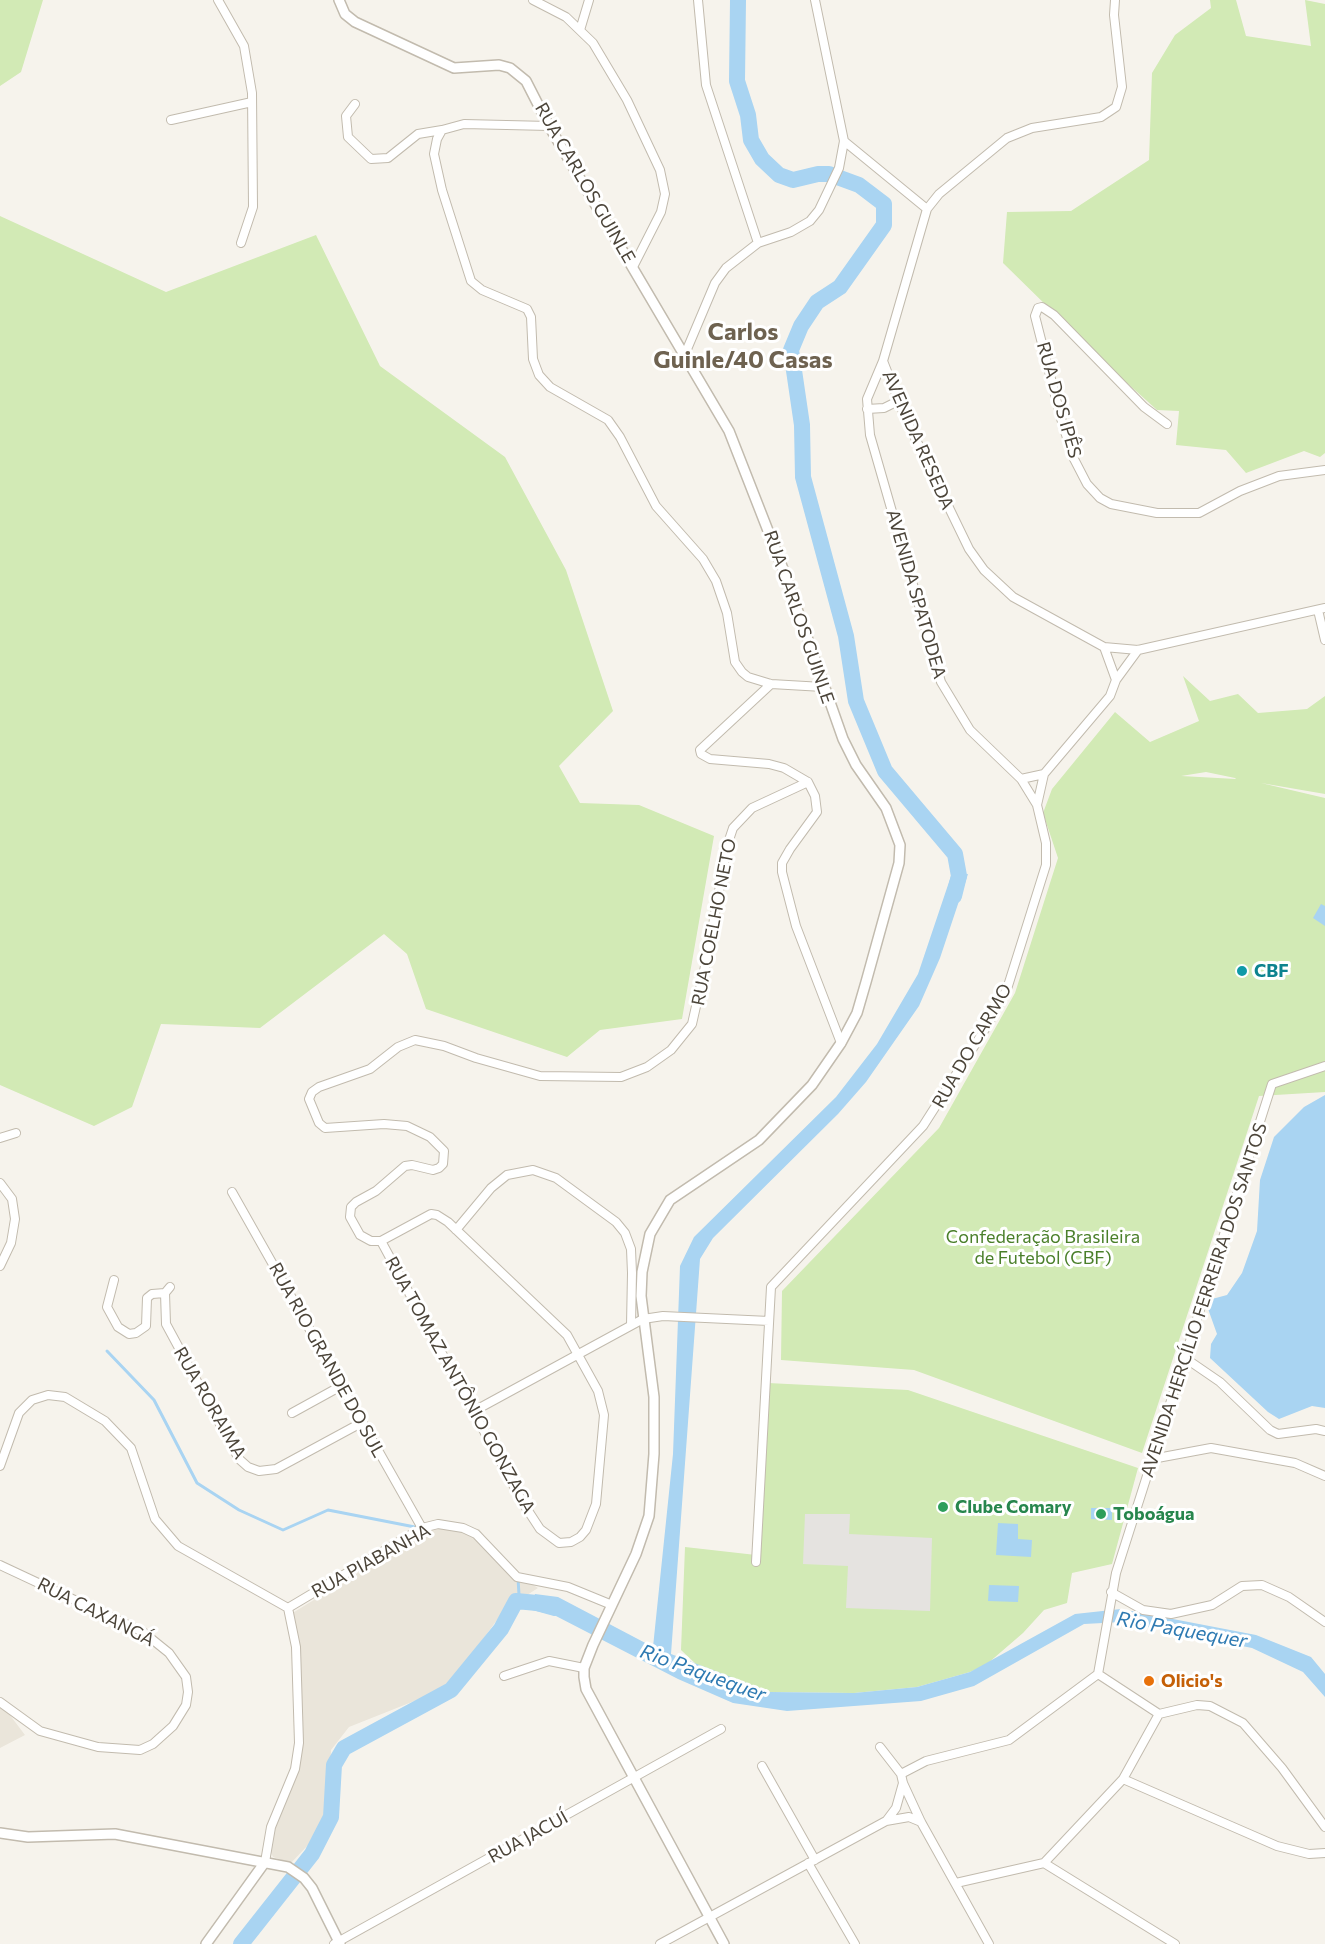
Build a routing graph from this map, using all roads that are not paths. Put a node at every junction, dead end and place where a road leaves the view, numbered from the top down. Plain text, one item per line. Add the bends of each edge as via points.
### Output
1 (218, 0) edge
2 (339, 0) edge
3 (533, 0) edge
4 (589, 0) edge
5 (699, 0) edge
6 (815, 0) edge
7 (1115, 0) edge
8 (580, 30) junction
9 (252, 102) junction
10 (355, 104) dead end
11 (171, 120) dead end
12 (549, 126) junction
13 (442, 130) junction
14 (844, 141) junction
15 (927, 209) junction
16 (240, 243) dead end
17 (758, 243) junction
18 (634, 266) junction
19 (685, 354) junction
20 (883, 362) junction
21 (898, 401) junction
22 (867, 409) junction
23 (1167, 424) dead end
24 (1325, 470) edge
25 (1321, 609) edge
26 (1325, 640) edge
27 (1104, 647) junction
28 (1138, 650) junction
29 (1116, 680) junction
30 (771, 684) junction
31 (823, 687) junction
32 (1044, 774) junction
33 (1021, 779) junction
34 (808, 782) junction
35 (1036, 805) junction
36 (841, 1044) junction
37 (1325, 1066) edge
38 (16, 1133) dead end
39 (0, 1137) edge
40 (0, 1183) edge
41 (232, 1192) dead end
42 (456, 1230) junction
43 (381, 1241) junction
44 (0, 1266) edge
45 (114, 1280) dead end
46 (643, 1319) junction
47 (769, 1321) junction
48 (631, 1325) junction
49 (577, 1354) junction
50 (1185, 1358) junction
51 (341, 1386) junction
52 (474, 1411) junction
53 (292, 1413) dead end
54 (361, 1423) junction
55 (1325, 1431) edge
56 (1152, 1460) junction
57 (0, 1466) edge
58 (1325, 1476) edge
59 (423, 1528) junction
60 (756, 1562) dead end
61 (0, 1565) edge
62 (1111, 1592) junction
63 (612, 1605) junction
64 (288, 1608) junction
65 (1325, 1622) edge
66 (584, 1668) junction
67 (1098, 1674) junction
68 (504, 1676) dead end
69 (0, 1702) edge
70 (1160, 1714) junction
71 (721, 1729) dead end
72 (880, 1747) dead end
73 (762, 1766) dead end
74 (901, 1774) junction
75 (636, 1778) junction
76 (1123, 1779) junction
77 (903, 1783) junction
78 (886, 1821) junction
79 (921, 1822) junction
80 (1325, 1827) edge
81 (0, 1833) edge
82 (1325, 1853) edge
83 (265, 1862) junction
84 (811, 1862) junction
85 (1044, 1863) junction
86 (956, 1883) junction
87 (709, 1917) junction
88 (337, 1943) edge
89 (206, 1944) edge
90 (660, 1944) edge
91 (724, 1944) edge
92 (855, 1944) edge
93 (989, 1944) edge
94 (1175, 1944) edge

1 - 9 street via 248,58
2 - 12 street, RUA CARLOS GUINLE via 345,14 355,22 454,68 510,68 526,81
3 - 8 street
4 - 8 street
5 - 17 street via 706,85
6 - 14 street
7 - 15 street, AVENIDA RESEDA via 1122,87 1116,107 1101,117 1032,128 1007,138 939,194
8 - 18 street via 606,62 660,170 661,212
9 - 11 street
9 - 16 street via 253,207
10 - 13 street via 346,116 348,137 371,159 388,158 418,134
12 - 13 street via 465,124
12 - 18 street, RUA CARLOS GUINLE
13 - 30 street via 434,154 458,248 471,280 482,290 527,309 539,375 550,387 608,420 656,506 703,559 716,581 727,613 735,662 748,677
14 - 15 street
14 - 17 street via 839,168 819,210 801,227
15 - 20 street, AVENIDA RESEDA
17 - 19 street via 736,258 715,283
18 - 19 street, RUA CARLOS GUINLE
19 - 31 street, RUA CARLOS GUINLE via 729,431 783,569
20 - 21 street, AVENIDA RESEDA
20 - 22 street, AVENIDA SPATODEA via 867,399
21 - 22 street via 884,408
21 - 27 street, AVENIDA RESEDA via 969,549 984,570 1013,597
22 - 33 street, AVENIDA SPATODEA via 870,435 941,682 970,730
23 - 24 street, RUA DOS IPÊS via 1144,407 1054,315 1038,308 1035,316 1073,457 1087,484 1100,498 1111,504 1157,513 1198,513 1279,476
25 - 26 street
25 - 28 street, AVENIDA RESEDA
27 - 28 street, AVENIDA RESEDA
27 - 29 street
28 - 29 street, RUA DO CARMO
29 - 32 street, RUA DO CARMO via 1110,696
30 - 31 street
30 - 34 street via 703,745 701,754 710,759 769,764 800,775
31 - 36 street, RUA CARLOS GUINLE via 843,739 886,808 900,845 897,871 863,992
32 - 33 street
32 - 35 street, RUA DO CARMO
33 - 35 street, AVENIDA SPATODEA
34 - 36 street via 817,812 789,849 782,872 796,926
34 - 43 street, RUA COELHO NETO via 752,808 733,828 692,1024 671,1050 647,1067 621,1077 540,1076 415,1040 398,1047 370,1069 312,1092 309,1099 325,1128 407,1126 430,1137 444,1151 439,1168 405,1166 351,1207 352,1223 360,1235
35 - 47 street, RUA DO CARMO via 1046,843 1046,865 1001,1000 923,1126 778,1278 769,1296
36 - 46 street, RUA CARLOS GUINLE via 812,1085 759,1140 675,1196 663,1210 650,1234 643,1265
37 - 50 street, AVENIDA HERCÍLIO FERREIRA DOS SANTOS via 1272,1084
38 - 39 street
40 - 44 street via 12,1199 15,1219 11,1242
41 - 51 street, RUA RIO GRANDE DO SUL
42 - 43 street, RUA TOMAZ ANTÔNIO GONZAGA via 442,1217 430,1214
42 - 48 street via 507,1175 533,1170 556,1178 625,1233 631,1249
42 - 49 street, RUA TOMAZ ANTÔNIO GONZAGA via 567,1335
43 - 52 street, RUA TOMAZ ANTÔNIO GONZAGA
45 - 54 street, RUA RORAIMA via 107,1307 118,1327 129,1334 146,1326 147,1298 168,1290 166,1323 239,1459 248,1467 259,1472 276,1469
46 - 47 street via 676,1316
46 - 48 street
46 - 63 street, RUA CARLOS GUINLE via 654,1397 652,1488 643,1535
47 - 60 street, RUA DO CARMO
48 - 49 street
49 - 52 street
49 - 52 street, RUA TOMAZ ANTÔNIO GONZAGA via 598,1391 604,1424 593,1517 586,1530 571,1542 559,1543 540,1529
50 - 55 street via 1220,1382 1270,1430 1278,1434
50 - 56 street, AVENIDA HERCÍLIO FERREIRA DOS SANTOS
51 - 53 street
51 - 54 street, RUA RIO GRANDE DO SUL
54 - 59 street, RUA RIO GRANDE DO SUL
56 - 58 street via 1211,1448 1295,1463
56 - 62 street, AVENIDA HERCÍLIO FERREIRA DOS SANTOS
57 - 64 street via 19,1413 32,1400 48,1395 65,1397 105,1421 131,1448 155,1519 164,1533 178,1546
59 - 63 street, RUA PIABANHA via 438,1524 463,1528 486,1542 518,1577 568,1587
59 - 64 street, RUA PIABANHA
61 - 69 street, RUA CAXANGÁ via 143,1632 169,1653 186,1677 188,1692 186,1705 174,1725 140,1750 98,1747 40,1731
62 - 65 street via 1143,1610 1171,1614 1212,1605 1242,1586 1262,1585 1289,1597
62 - 67 street, AVENIDA HERCÍLIO FERREIRA DOS SANTOS
63 - 66 street, RUA CARLOS GUINLE
64 - 83 street via 296,1647 299,1743 295,1769 273,1820
66 - 68 street via 549,1661
66 - 75 street via 586,1689
67 - 70 street
67 - 74 street via 1009,1740 926,1761
70 - 76 street
70 - 80 street via 1197,1705 1210,1706 1243,1723
71 - 75 street, RUA JACUÍ
72 - 74 street
73 - 84 street
74 - 77 street
75 - 87 street
75 - 88 street, RUA JACUÍ
76 - 82 street via 1277,1846 1309,1854
76 - 85 street
77 - 78 street via 896,1808
77 - 79 street
78 - 79 street via 909,1817
78 - 84 street
79 - 86 street
81 - 83 street via 28,1838 115,1834
83 - 88 street via 288,1867 304,1878
83 - 89 street
84 - 87 street
84 - 92 street
85 - 86 street
85 - 94 street
86 - 93 street
87 - 90 street
87 - 91 street

